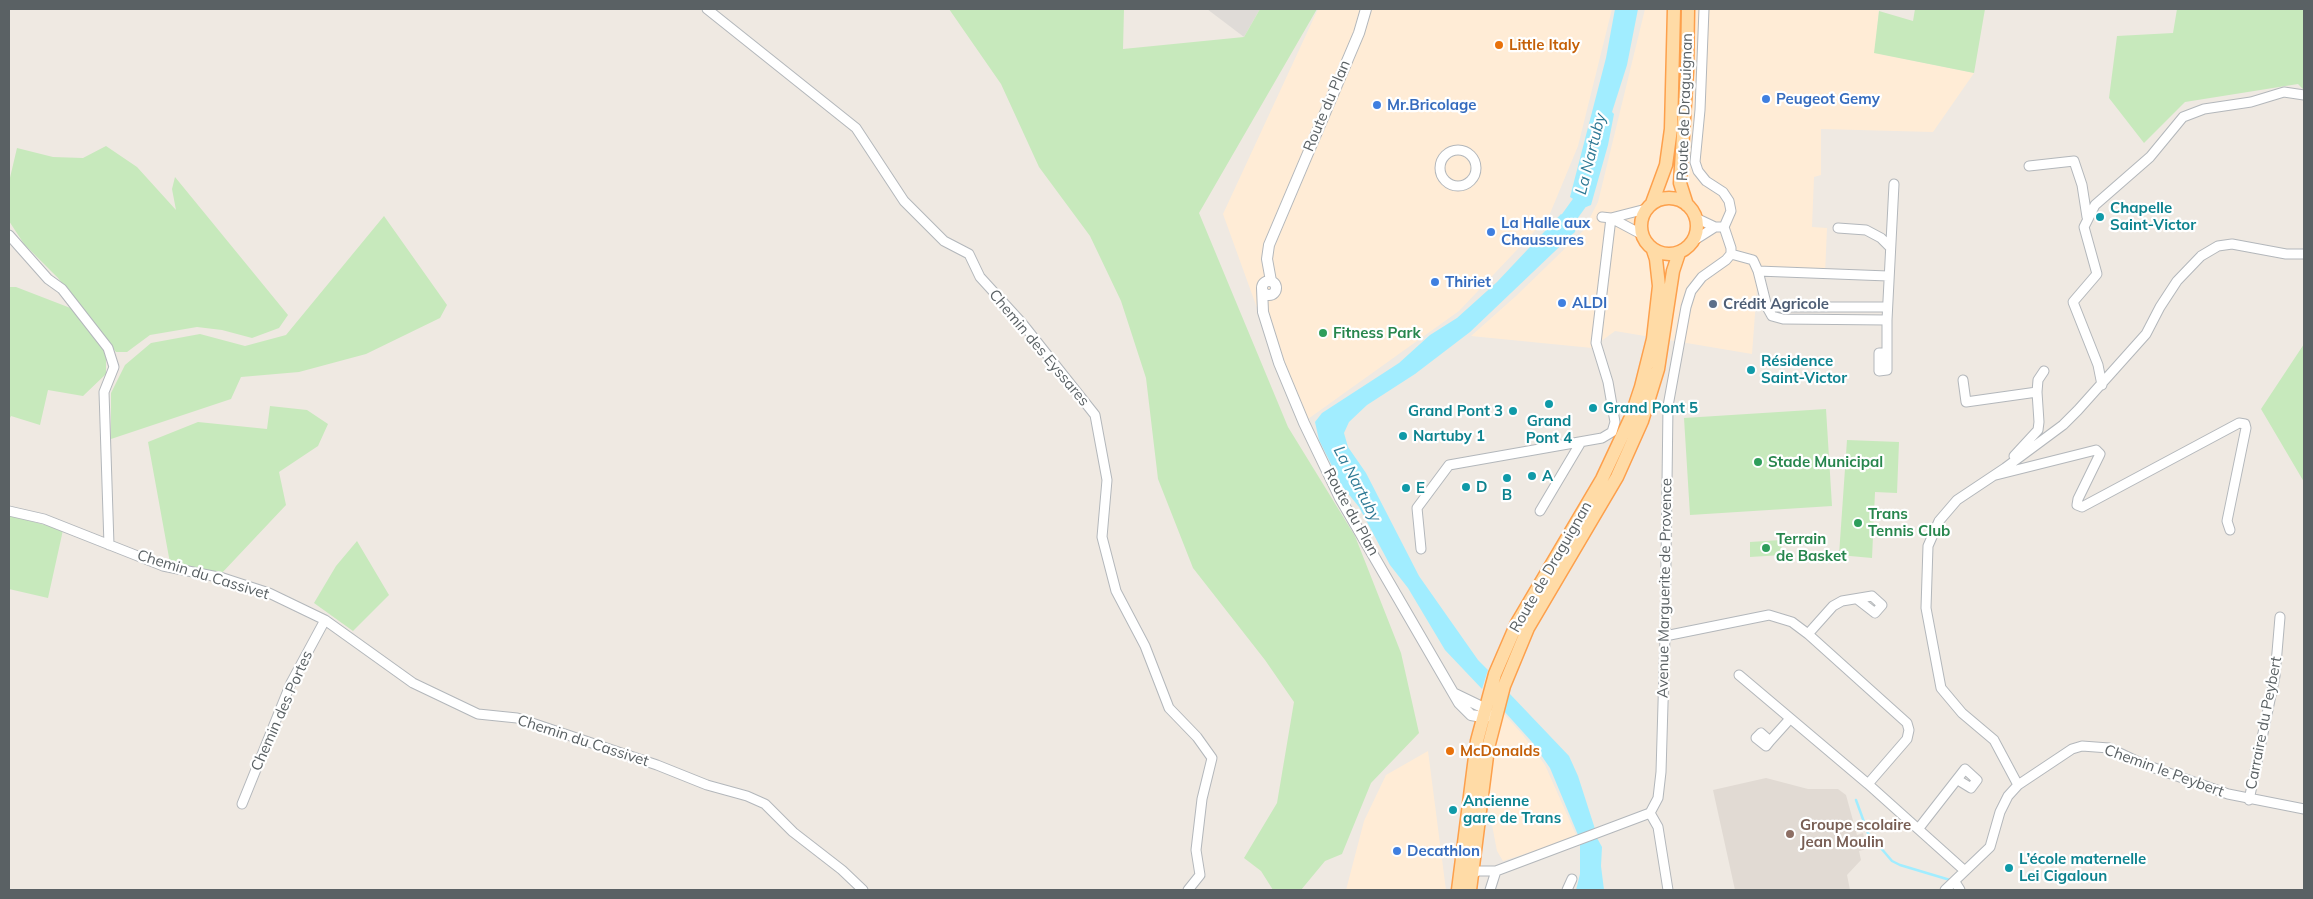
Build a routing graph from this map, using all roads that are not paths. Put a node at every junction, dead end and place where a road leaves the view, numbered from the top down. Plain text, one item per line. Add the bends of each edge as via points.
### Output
1 (707, 9) edge
2 (1366, 9) edge
3 (1674, 9) edge
4 (1688, 9) edge
5 (1704, 9) edge
6 (2304, 95) edge
7 (2029, 166) dead end
8 (1894, 184) dead end
9 (1458, 186) joint
10 (1687, 204) junction
11 (1649, 206) junction
12 (2087, 217) junction
13 (1607, 218) junction
14 (1696, 218) junction
15 (1719, 227) junction
16 (1838, 228) dead end
17 (1641, 234) junction
18 (9, 235) edge
19 (1693, 241) junction
20 (1890, 247) junction
21 (1652, 250) junction
22 (1679, 252) junction
23 (1731, 254) junction
24 (2304, 254) edge
25 (1758, 271) junction
26 (1888, 276) junction
27 (1767, 307) junction
28 (1887, 307) junction
29 (1887, 320) junction
30 (1887, 353) dead end
31 (2044, 372) dead end
32 (1963, 380) dead end
33 (2102, 385) junction
34 (2037, 392) junction
35 (1581, 442) junction
36 (2005, 468) junction
37 (1993, 475) junction
38 (9, 511) edge
39 (1540, 511) dead end
40 (2230, 530) dead end
41 (109, 545) junction
42 (1421, 549) dead end
43 (1857, 598) dead end
44 (2280, 616) dead end
45 (325, 620) junction
46 (1808, 634) junction
47 (1665, 636) junction
48 (1739, 675) dead end
49 (1490, 712) junction
50 (1790, 718) junction
51 (1770, 741) dead end
52 (1958, 780) dead end
53 (1868, 784) junction
54 (2018, 785) junction
55 (2249, 800) junction
56 (242, 804) dead end
57 (1468, 808) junction
58 (2304, 809) edge
59 (1650, 813) junction
60 (1919, 828) junction
61 (1477, 870) junction
62 (1496, 871) junction
63 (1965, 871) junction
64 (1572, 879) dead end
65 (1955, 882) junction
66 (864, 890) edge
67 (1188, 890) edge
68 (1467, 890) edge
69 (1490, 890) edge
70 (1567, 890) edge
71 (1668, 890) edge
72 (1945, 890) edge
73 (1960, 890) edge

1 - 67 street, Chemin des Eyssares via 856,128 904,201 944,241 969,254 980,277 1022,323 1094,415 1107,480 1102,537 1116,591 1145,646 1169,708 1212,758 1202,799 1196,850 1200,875
2 - 49 street, Route du Plan via 1359,33 1278,221 1267,260 1267,288 1262,304 1283,372 1340,498 1454,694
3 - 11 main road, Route de Draguignan via 1671,129 1666,165
4 - 10 main road, Route de Draguignan via 1680,183
5 - 15 street via 1696,162 1706,181 1729,200 1730,212
6 - 12 street via 2284,92 2251,102 2204,109 2182,117 2162,144
7 - 12 street via 2074,161
8 - 20 street
9 - 9 street via 1471,181 1476,167 1470,154 1457,150 1445,156 1440,171 1446,182
10 - 11 main road via 1670,198
10 - 14 main road
11 - 13 street
11 - 17 main road via 1642,217
12 - 33 street via 2084,227 2097,274 2073,302 2098,365
13 - 17 street
13 - 35 street via 1596,343 1608,382 1615,422 1612,432 1607,435
14 - 15 street
14 - 19 main road via 1697,230
15 - 19 street
15 - 23 street
16 - 20 street via 1866,230
17 - 21 main road
18 - 41 street via 48,279 62,289 108,348 114,367 104,392
19 - 22 main road
20 - 26 street
21 - 22 main road via 1670,255
21 - 49 main road, Route de Draguignan via 1659,286 1657,307 1647,365 1631,417 1602,479 1517,623 1488,695
22 - 49 main road, Route de Draguignan via 1673,271 1658,368 1642,421 1616,477 1528,628
23 - 25 street via 1753,260
23 - 47 street, Avenue Marguerite de Provence via 1702,277 1691,291 1668,406
24 - 33 street via 2232,244 2218,246 2200,256 2176,282 2146,334
25 - 26 street
25 - 27 street
26 - 28 street
27 - 28 street
27 - 29 street via 1772,316 1783,319
28 - 29 street
29 - 30 street
31 - 34 street via 2038,380
32 - 34 street via 1966,402
33 - 36 street via 2063,425
34 - 36 street via 2038,430
35 - 39 street
35 - 42 street via 1449,465 1417,508
36 - 37 street
37 - 40 street via 2096,450 2100,454 2078,498 2077,505 2082,507 2239,422 2246,428 2227,520
37 - 54 street via 1957,500 1939,521 1928,546 1926,608 1940,688 1994,740
38 - 41 street, Chemin du Cassivet via 44,519
41 - 45 street, Chemin du Cassivet via 163,566 223,578 269,593
43 - 46 street via 1832,606
44 - 55 street, Carraire du Peybert via 2275,676
45 - 56 street, Chemin des Portes via 291,683
45 - 66 street, Chemin du Cassivet via 413,683 478,714 518,718 765,804 793,832
46 - 47 street via 1792,622 1769,615
46 - 53 street via 1907,724 1907,738
47 - 59 street, Avenue Marguerite de Provence via 1661,772 1658,798
48 - 50 street
49 - 57 main road, Route de Draguignan
49 - 61 main road, Route de Draguignan
50 - 51 street
50 - 53 street
52 - 60 street
53 - 60 street
54 - 55 street, Chemin le Peybert via 2072,749 2082,746 2108,748 2143,764
54 - 63 street, Chemin le Peybert via 2000,812 1990,847
55 - 58 street, Chemin le Peybert
57 - 61 street via 1469,856
57 - 68 main road, Route de Draguignan
59 - 62 street
59 - 71 street via 1658,827
60 - 63 street
61 - 62 street
61 - 68 main road, Route de Draguignan
62 - 69 street
63 - 65 street, Chemin le Peybert
64 - 70 street
65 - 72 street, Chemin le Peybert
65 - 73 street

